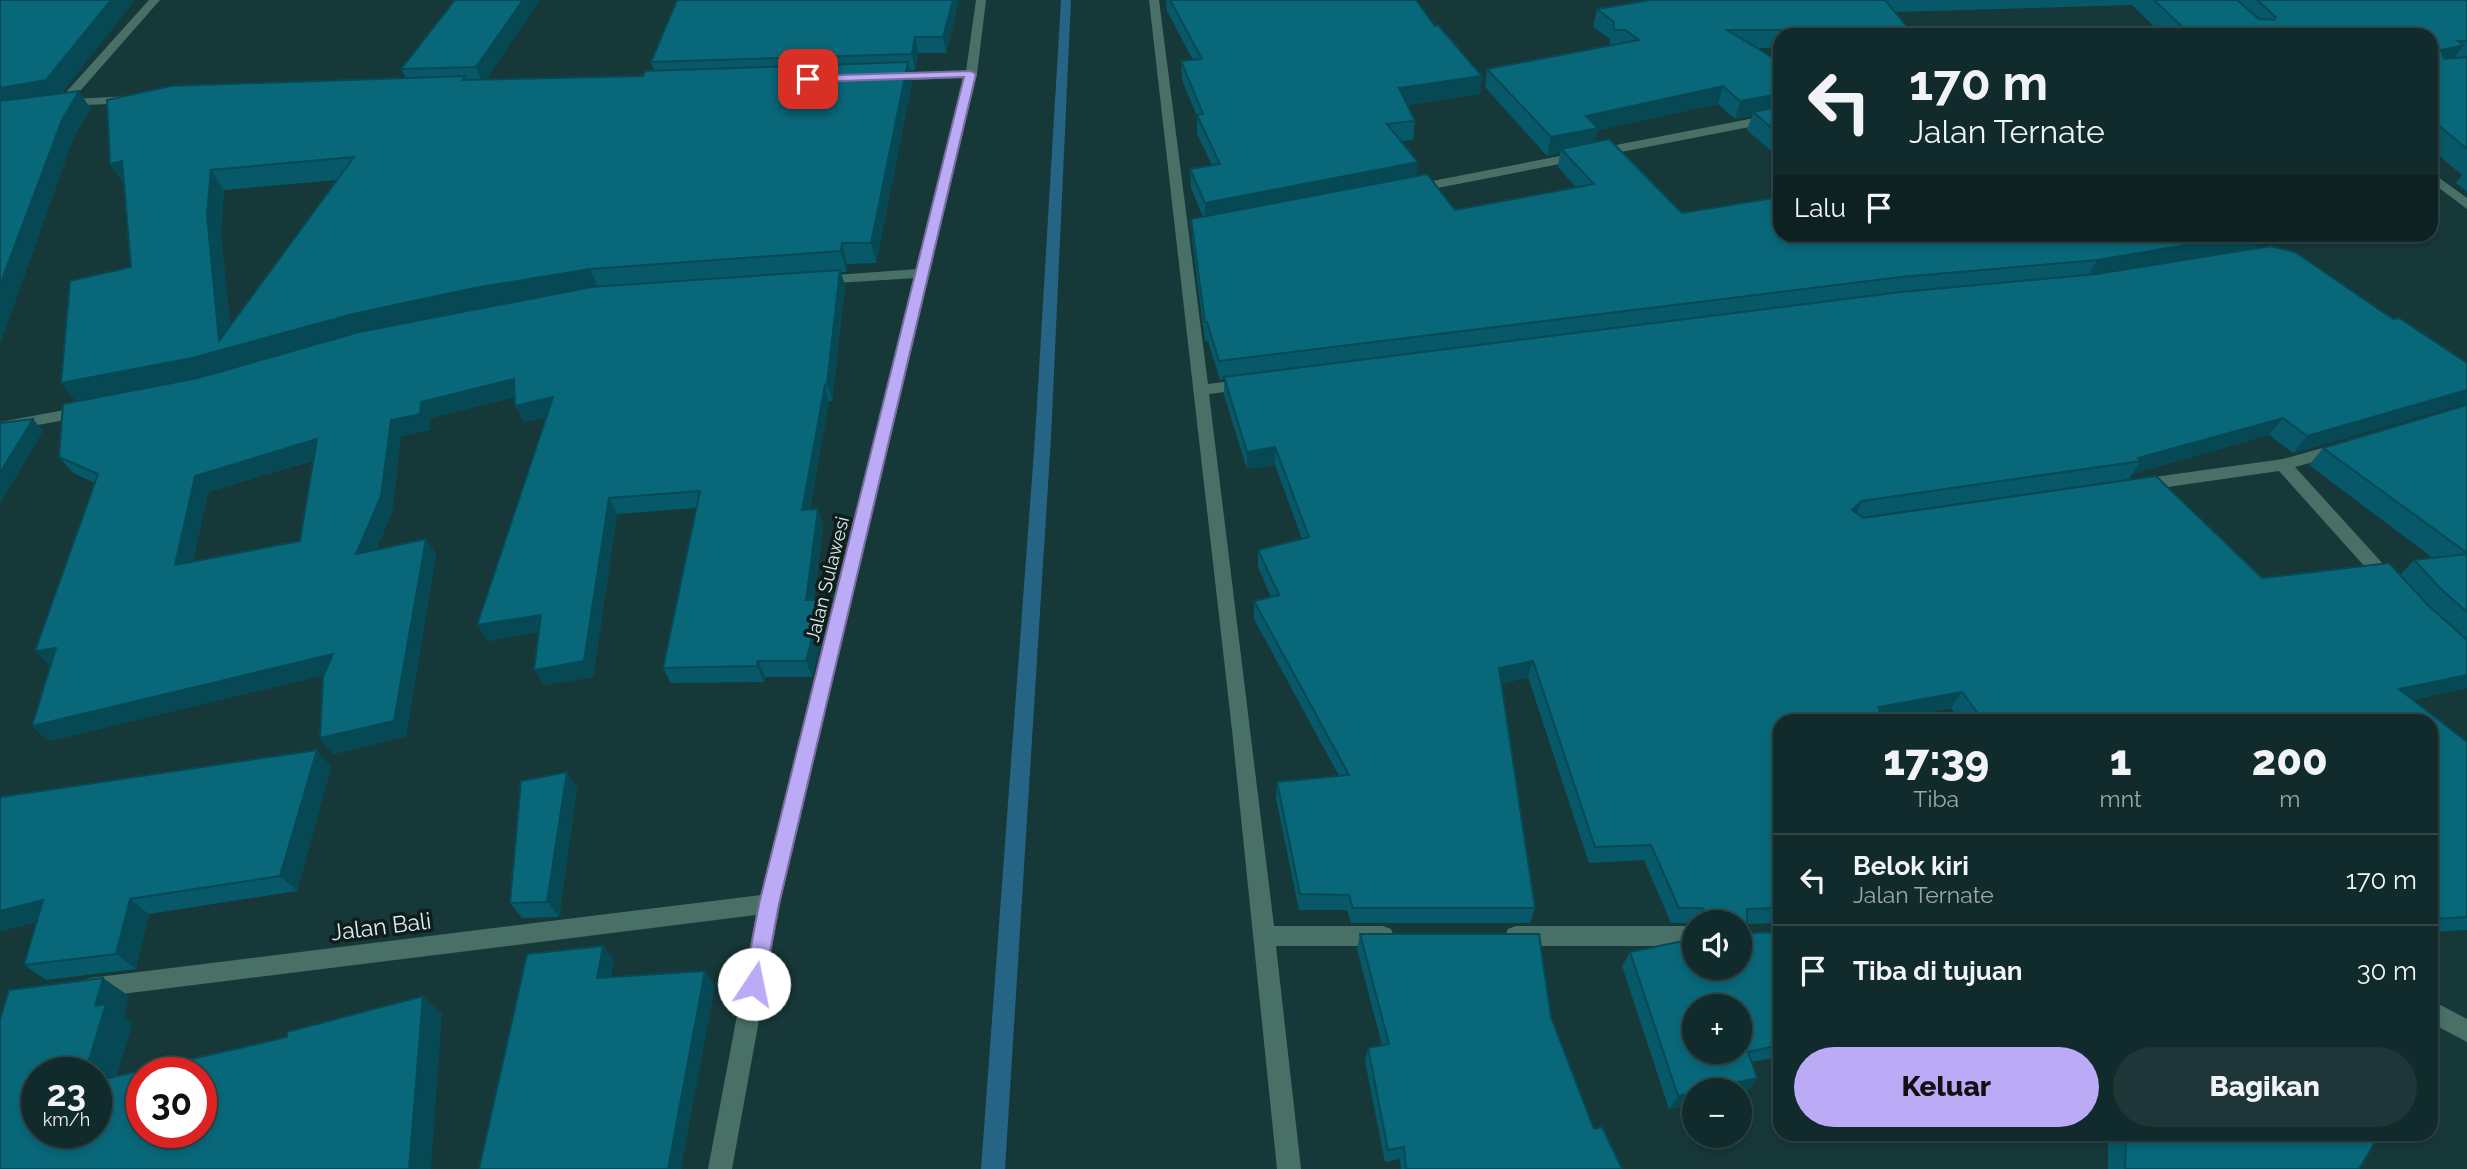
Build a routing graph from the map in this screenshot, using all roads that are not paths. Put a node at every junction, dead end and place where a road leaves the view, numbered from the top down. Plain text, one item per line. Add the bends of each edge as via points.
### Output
1 (155, 0) edge
2 (982, 0) edge
3 (1154, 0) edge
4 (971, 74) junction
5 (873, 77) edge
6 (144, 100) edge
7 (1773, 118) edge
8 (2438, 182) edge
9 (1401, 191) edge
10 (2467, 205) edge
11 (924, 273) junction
12 (802, 282) edge
13 (1258, 383) edge
14 (1203, 390) junction
15 (104, 408) edge
16 (0, 428) edge
17 (2360, 443) edge
18 (2283, 465) junction
19 (2117, 489) edge
20 (2399, 594) edge
21 (769, 904) junction
22 (1265, 936) junction
23 (1404, 936) edge
24 (1500, 936) edge
25 (1682, 936) edge
26 (69, 991) edge
27 (2438, 1015) edge
28 (2467, 1031) edge
29 (720, 1169) edge
30 (1289, 1169) edge

1 - 6 street via 57,104
2 - 4 street, Jalan Sulawesi
3 - 14 street via 1189,232
4 - 5 street
4 - 11 street, Jalan Sulawesi
7 - 9 street
8 - 10 street
11 - 12 street
11 - 21 street, Jalan Sulawesi
13 - 14 street
14 - 22 street
15 - 16 street
17 - 18 street
18 - 19 street
18 - 20 street
21 - 26 street, Jalan Bali
21 - 29 street, Jalan Sulawesi
22 - 23 street
22 - 30 street
24 - 25 street
27 - 28 street

